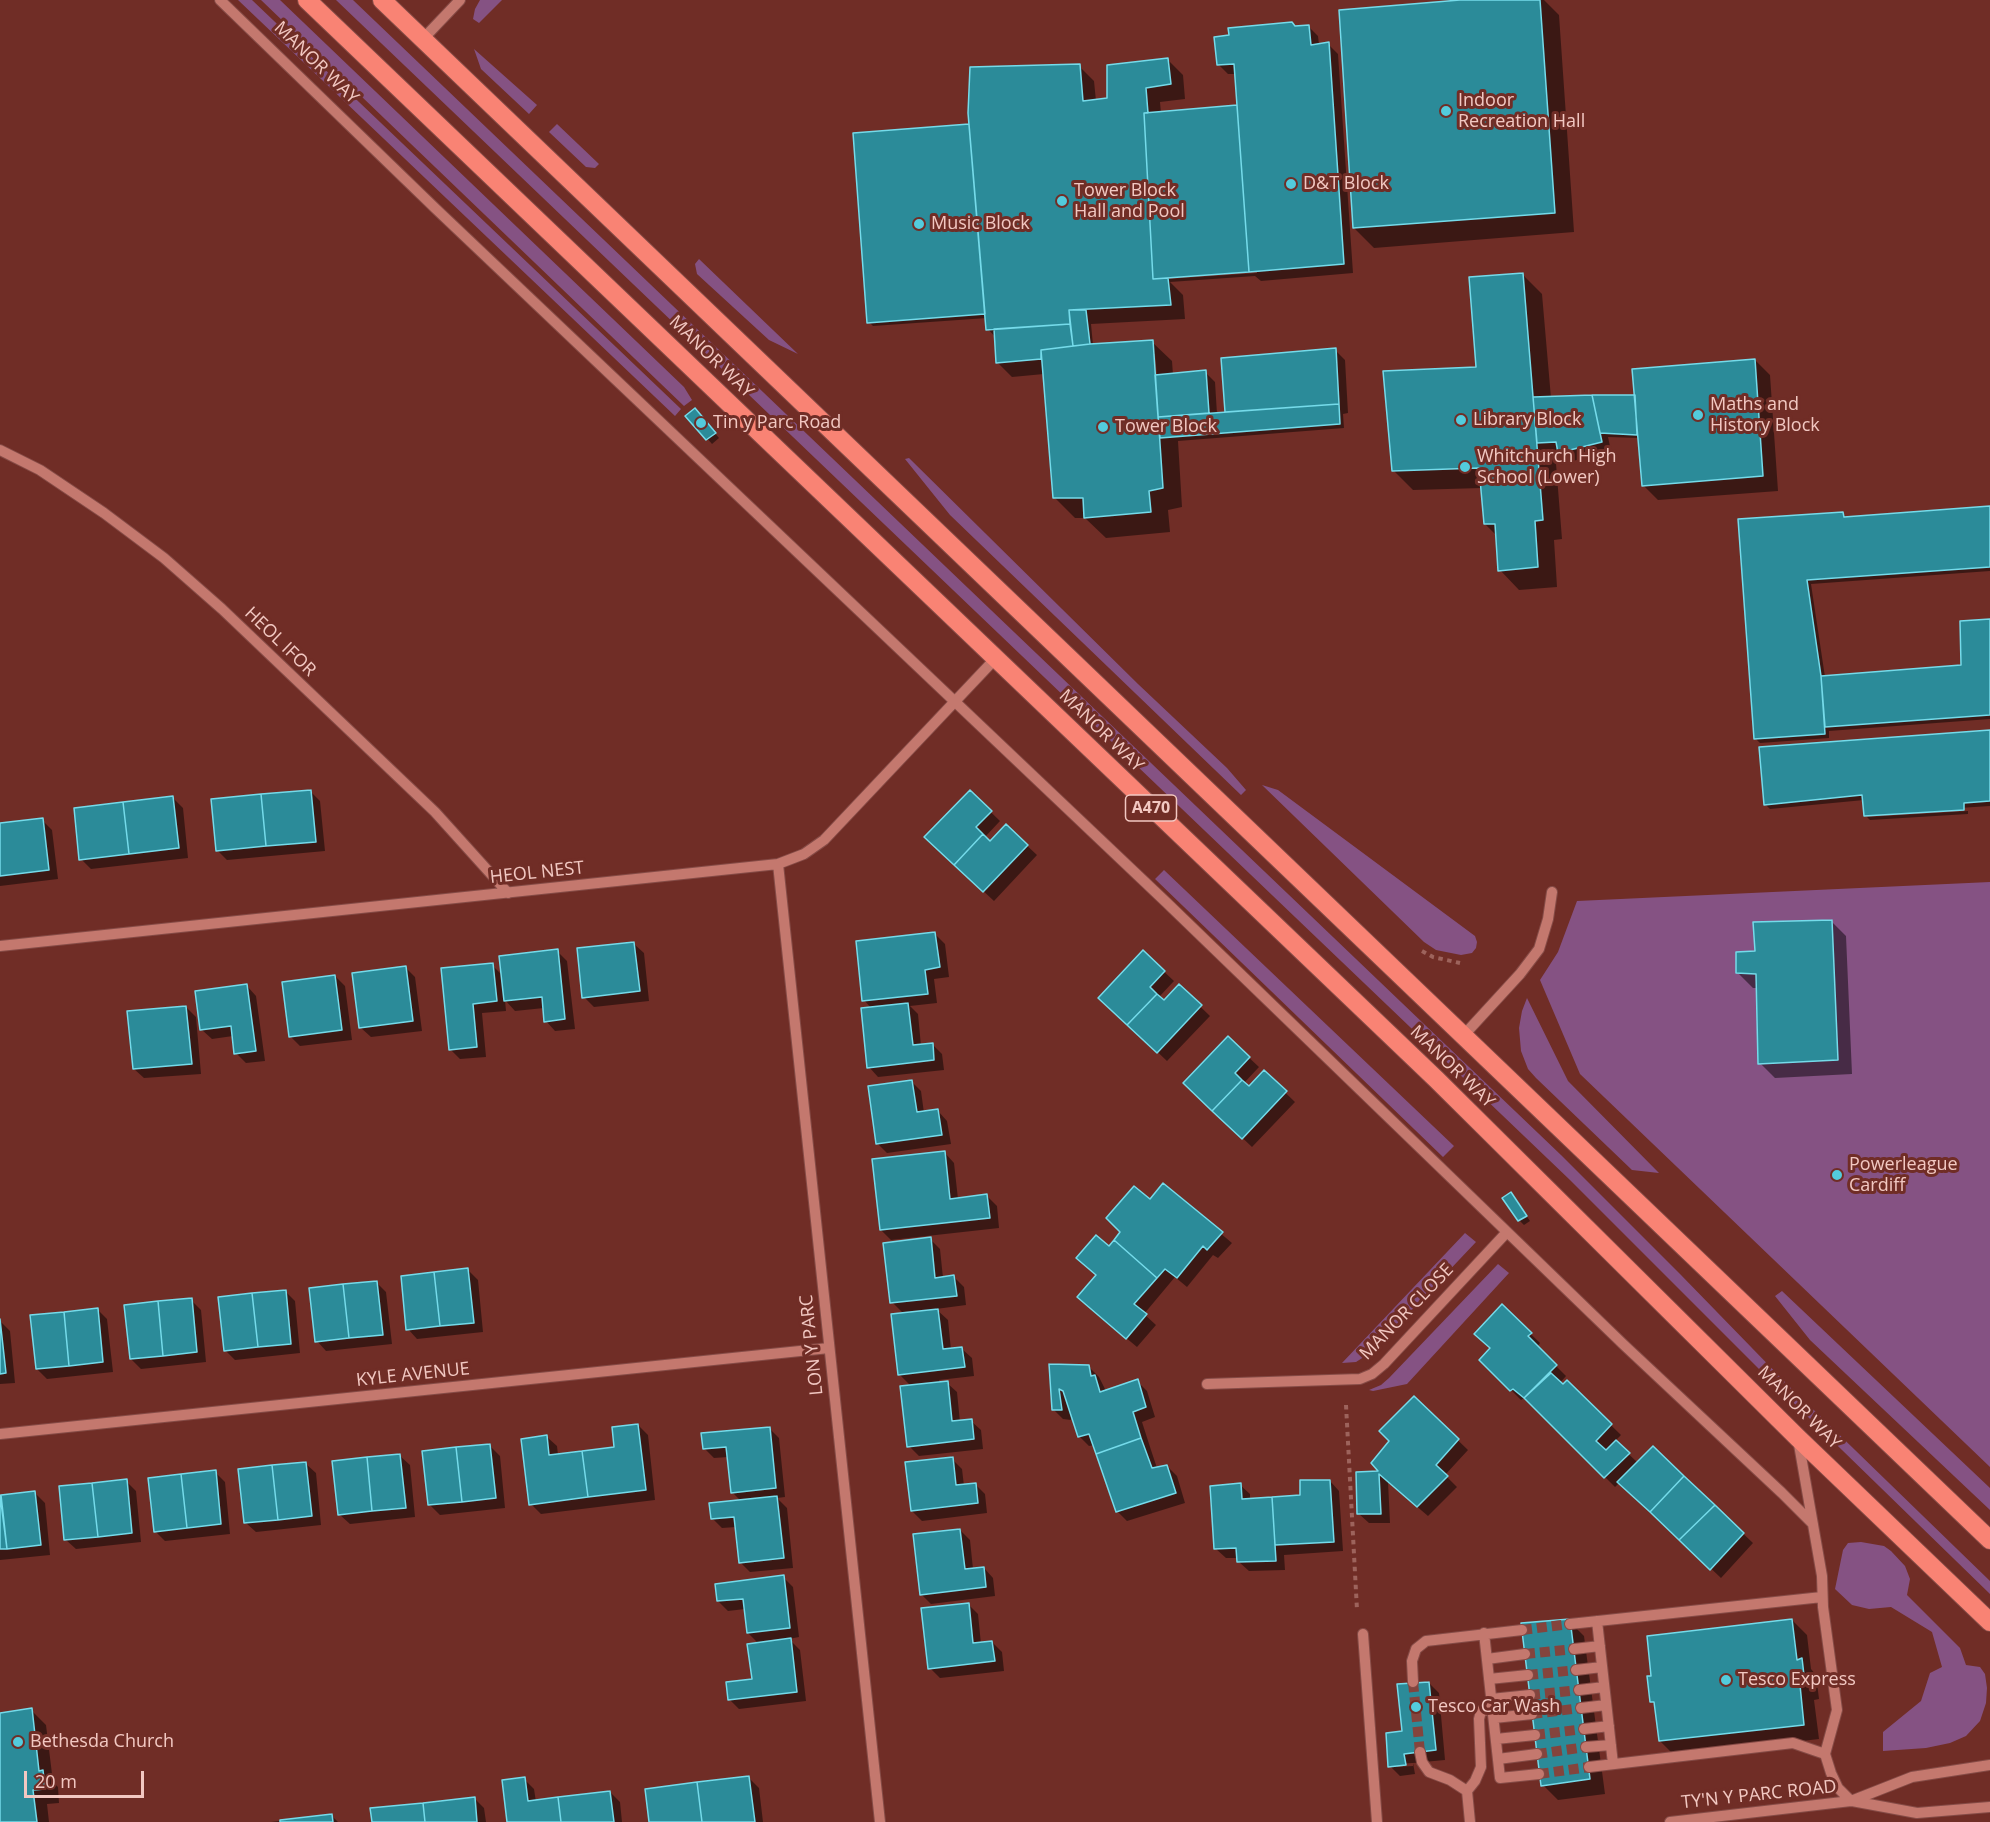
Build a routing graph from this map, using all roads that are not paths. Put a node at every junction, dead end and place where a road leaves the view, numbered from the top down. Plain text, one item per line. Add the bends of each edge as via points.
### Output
1 (220, 0) edge
2 (307, 0) edge
3 (382, 0) edge
4 (460, 0) edge
5 (423, 39) junction
6 (0, 450) edge
7 (995, 659) junction
8 (957, 702) junction
9 (778, 864) junction
10 (1552, 892) dead end
11 (508, 893) junction
12 (0, 945) edge
13 (1464, 1035) junction
14 (1507, 1232) junction
15 (829, 1348) junction
16 (1207, 1384) dead end
17 (0, 1434) edge
18 (1798, 1437) junction
19 (1813, 1524) junction
20 (1990, 1540) edge
21 (1822, 1597) junction
22 (1597, 1621) junction
23 (1990, 1622) edge
24 (1570, 1624) tunnel mouth
25 (1522, 1629) tunnel mouth
26 (1484, 1633) junction
27 (1363, 1634) road end
28 (1600, 1647) junction
29 (1574, 1649) tunnel mouth
30 (1525, 1654) tunnel mouth
31 (1486, 1659) junction
32 (1602, 1667) junction
33 (1576, 1670) tunnel mouth
34 (1528, 1675) tunnel mouth
35 (1489, 1679) junction
36 (1413, 1682) tunnel mouth
37 (1604, 1687) junction
38 (1579, 1690) tunnel mouth
39 (1530, 1695) tunnel mouth
40 (1606, 1705) junction
41 (1581, 1707) tunnel mouth
42 (1492, 1709) junction
43 (1532, 1714) tunnel mouth
44 (1609, 1726) junction
45 (1584, 1729) tunnel mouth
46 (1535, 1735) tunnel mouth
47 (1496, 1739) junction
48 (1611, 1745) junction
49 (1586, 1747) tunnel mouth
50 (1419, 1752) tunnel mouth
51 (1537, 1754) tunnel mouth
52 (1825, 1754) junction
53 (1498, 1759) junction
54 (1613, 1764) junction
55 (1990, 1765) edge
56 (1589, 1767) tunnel mouth
57 (1539, 1774) tunnel mouth
58 (1467, 1791) junction
59 (1851, 1802) junction
60 (1990, 1807) edge
61 (880, 1822) edge
62 (1377, 1822) edge
63 (1470, 1822) edge
64 (1670, 1822) edge

1 - 8 street, MANOR WAY
2 - 7 highway, MANOR WAY / A470
3 - 5 highway, MANOR WAY / A470
4 - 5 street
5 - 13 highway, MANOR WAY / A470
6 - 11 street, HEOL IFOR via 40,470 164,558 435,812
7 - 8 street, HEOL NEST
7 - 18 highway, MANOR WAY / A470 via 1436,1079
8 - 9 street, HEOL NEST via 824,840 804,854
8 - 14 street, MANOR WAY
9 - 11 street, HEOL NEST
9 - 15 street, LON Y PARC
10 - 13 street via 1539,948
11 - 12 street, HEOL NEST
13 - 20 highway, MANOR WAY / A470
14 - 16 street, MANOR CLOSE via 1372,1374 1360,1379
14 - 19 street, MANOR WAY
15 - 17 street, KYLE AVENUE
15 - 61 street, LON Y PARC
18 - 19 street
18 - 23 highway, MANOR WAY / A470
19 - 21 street
21 - 22 street
21 - 52 street via 1837,1710
22 - 24 street
22 - 28 street
25 - 26 street
26 - 31 street
26 - 36 street via 1426,1641 1412,1660
27 - 62 street
28 - 29 street
28 - 32 street
30 - 31 street
31 - 35 street
32 - 33 street
32 - 37 street
34 - 35 street
35 - 42 street
37 - 38 street
37 - 40 street
39 - 42 street
40 - 41 street
40 - 44 street
42 - 43 street
42 - 47 street
42 - 58 street via 1481,1712 1481,1767
44 - 45 street
44 - 48 street
46 - 47 street
47 - 53 street
48 - 49 street
48 - 54 street
50 - 58 street via 1429,1772
51 - 53 street
52 - 54 street via 1793,1743
52 - 59 street via 1838,1788
53 - 57 street via 1500,1778
54 - 56 street
55 - 59 street, TY'N Y PARC ROAD via 1912,1777
58 - 63 street
59 - 60 street, TY'N Y PARC ROAD via 1917,1813
59 - 64 street, TY'N Y PARC ROAD

